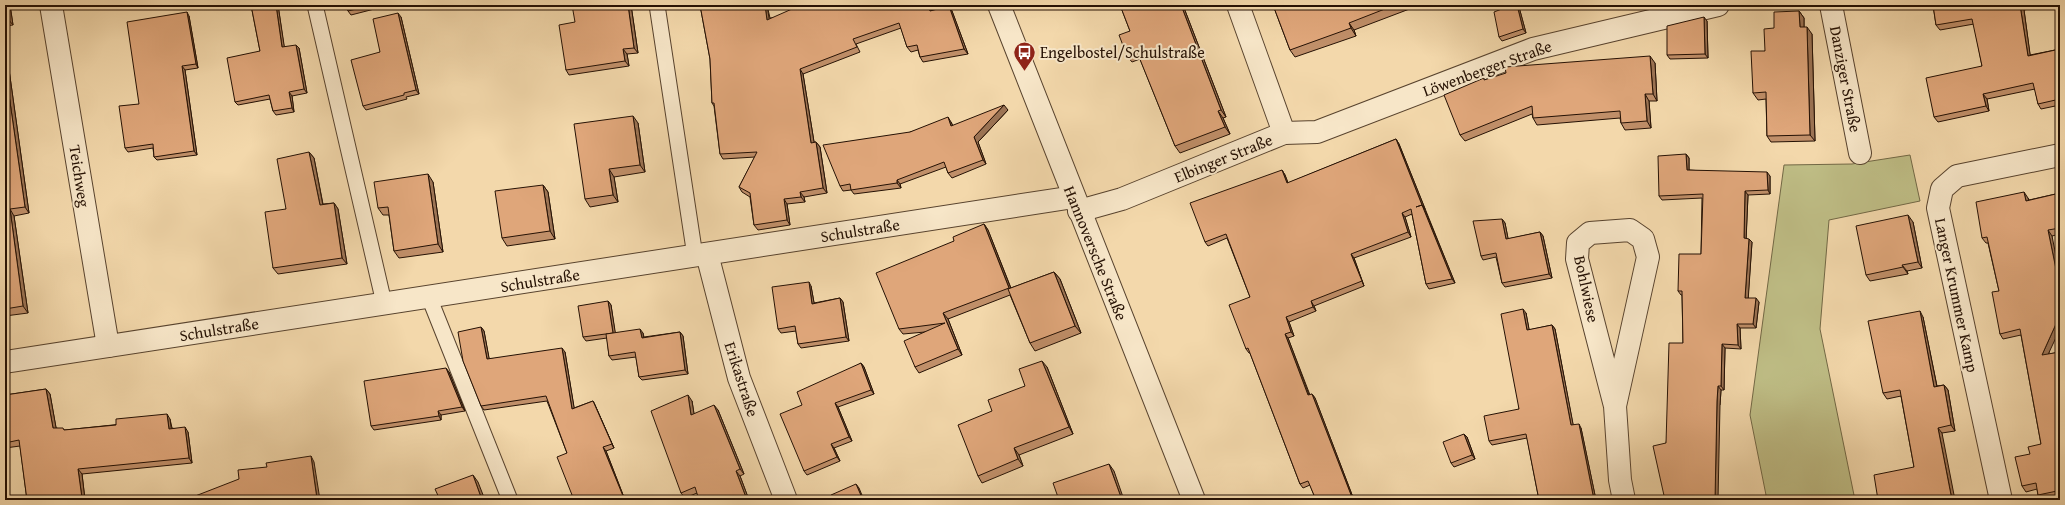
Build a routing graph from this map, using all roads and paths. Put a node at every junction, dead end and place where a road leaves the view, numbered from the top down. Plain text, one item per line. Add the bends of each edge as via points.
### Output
1 (51, 5) edge
2 (315, 5) edge
3 (657, 5) edge
4 (999, 5) edge
5 (1238, 5) edge
6 (1718, 5) edge
7 (1831, 5) edge
8 (1284, 133) junction
9 (1860, 153) dead end
10 (2060, 155) edge
11 (1077, 204) junction
12 (701, 255) junction
13 (429, 297) junction
14 (384, 303) junction
15 (108, 346) junction
16 (5, 362) edge
17 (1615, 406) junction
18 (510, 500) edge
19 (786, 500) edge
20 (1194, 500) edge
21 (1624, 500) edge
22 (2002, 500) edge

1 - 15 street, Teichweg
2 - 14 lane
3 - 12 lane
4 - 11 street, Hannoversche Straße
5 - 8 street, Elbinger Straße
6 - 8 street, Löwenberger Straße via 1533,49 1317,132
7 - 9 street, Danziger Straße
8 - 11 street, Elbinger Straße via 1122,199
10 - 22 street, Langer Krummer Kamp via 1957,176 1942,189 1938,208
11 - 12 street, Schulstraße
11 - 20 street, Hannoversche Straße
12 - 13 street, Schulstraße
12 - 19 street, Erikastraße via 739,378
13 - 14 street, Schulstraße
13 - 18 lane
14 - 15 street, Schulstraße
15 - 16 street, Schulstraße
17 - 17 street, Bohlwiese via 1648,257 1643,239 1630,230 1590,233 1578,244 1577,259
17 - 21 street, Bohlwiese via 1620,480

